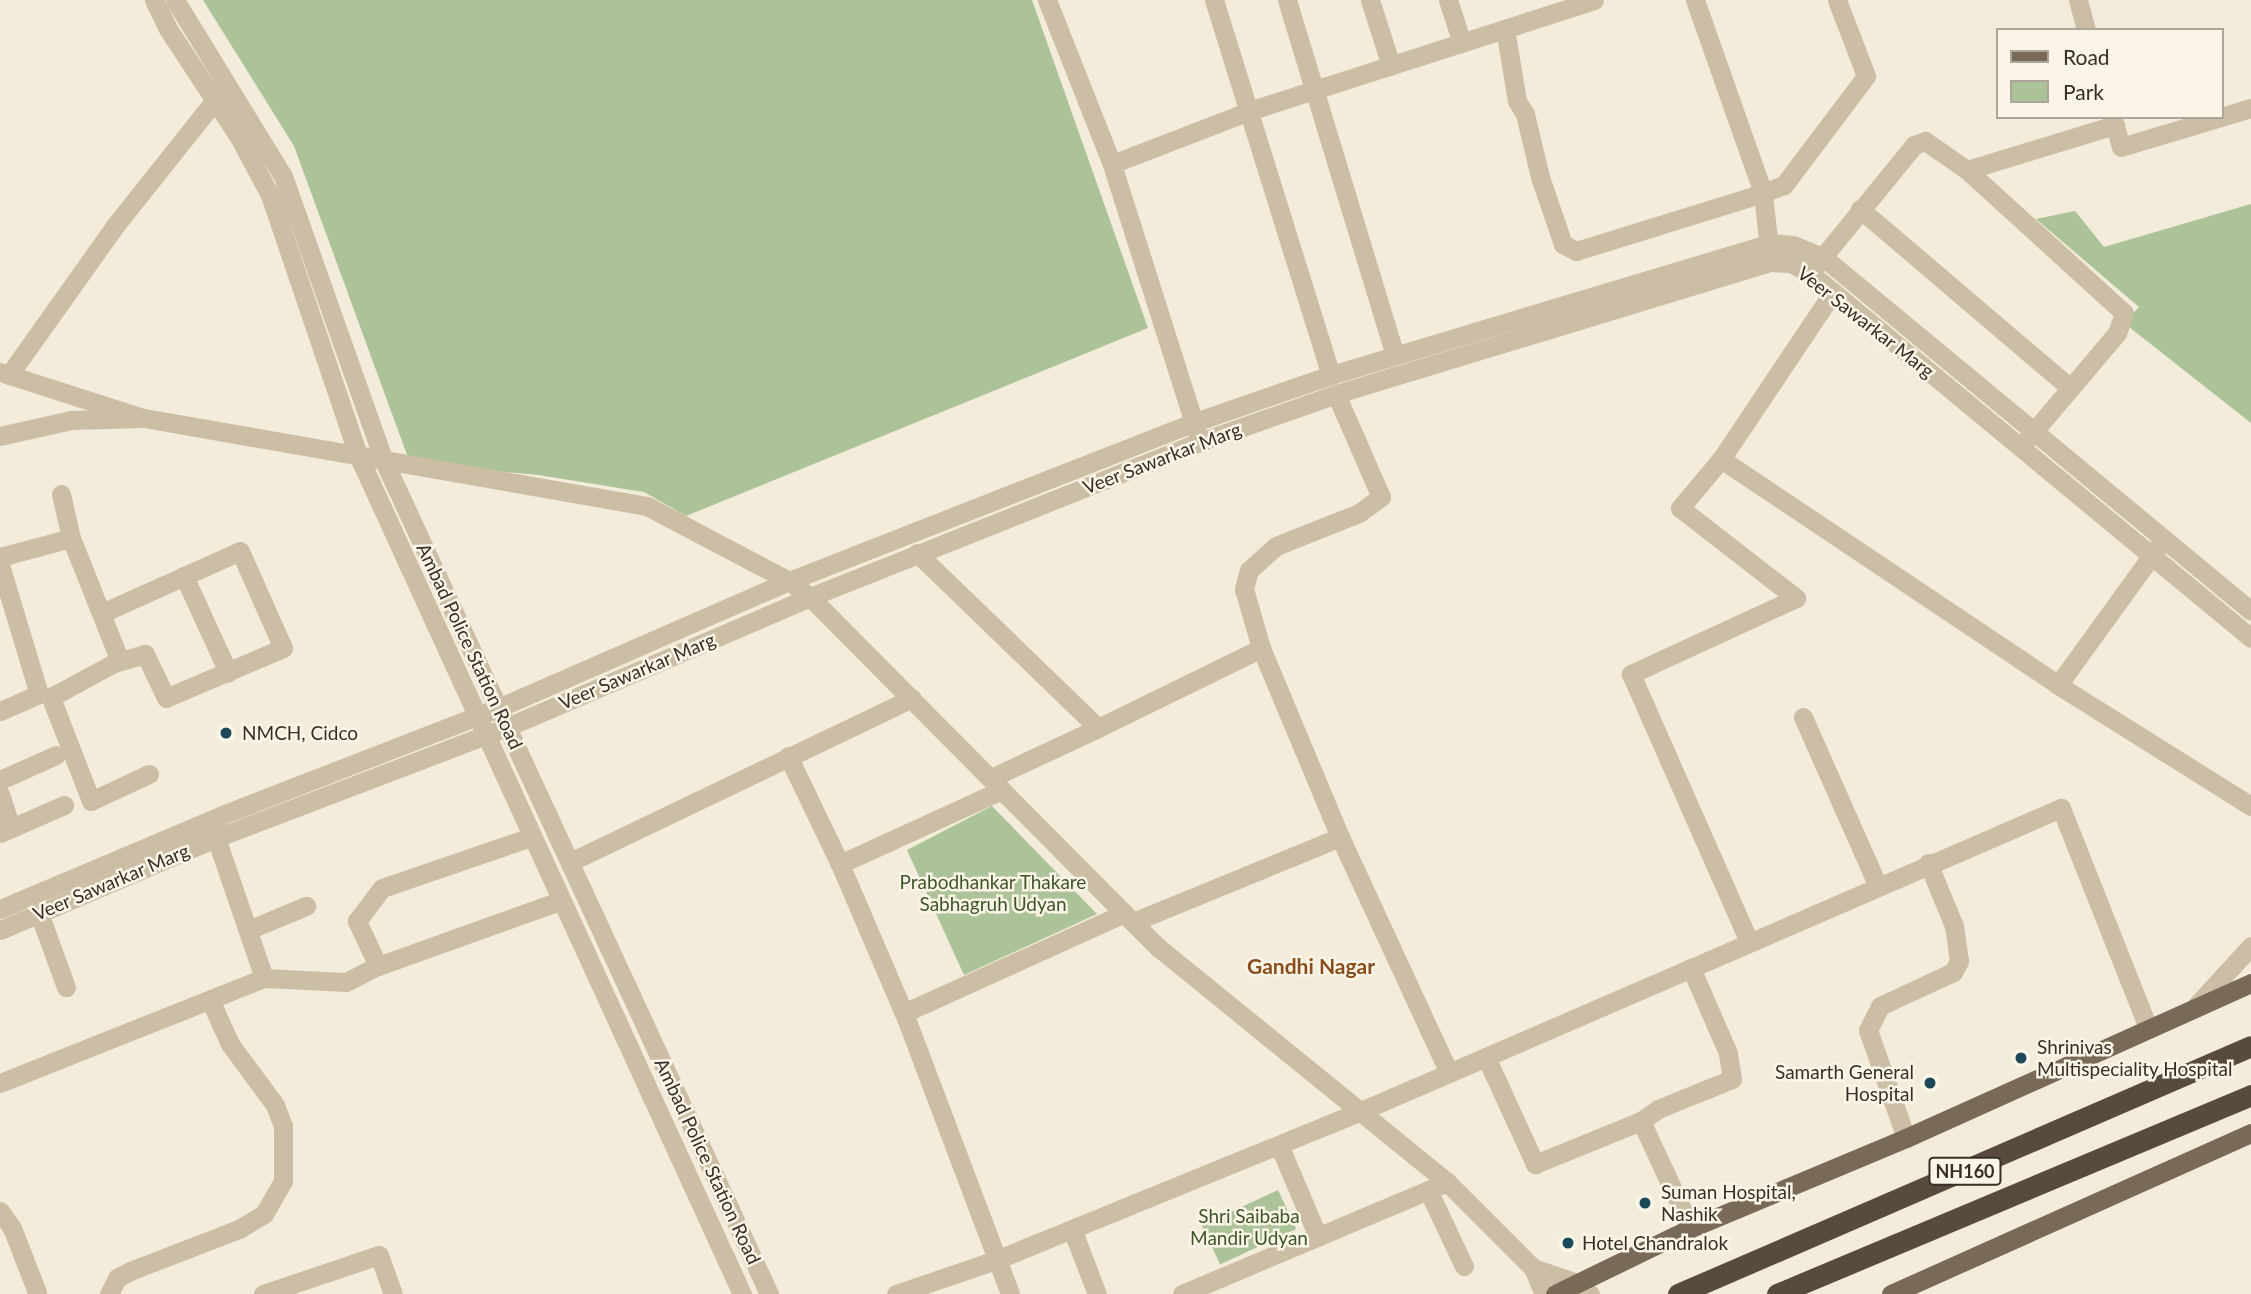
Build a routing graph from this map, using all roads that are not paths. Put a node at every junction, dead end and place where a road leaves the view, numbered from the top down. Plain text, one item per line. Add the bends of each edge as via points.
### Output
1 (154, 0) edge
2 (175, 0) edge
3 (1047, 0) edge
4 (1214, 0) edge
5 (1287, 0) edge
6 (1370, 0) edge
7 (1448, 0) edge
8 (1594, 0) edge
9 (1695, 0) edge
10 (1838, 0) edge
11 (2078, 0) edge
12 (2085, 28) edge
13 (1505, 29) junction
14 (1462, 43) junction
15 (1391, 66) junction
16 (1311, 91) junction
17 (215, 100) junction
18 (2251, 108) edge
19 (1252, 110) junction
20 (2223, 116) edge
21 (2214, 119) edge
22 (2113, 121) edge
23 (1112, 164) junction
24 (1968, 170) junction
25 (1763, 193) junction
26 (1860, 209) junction
27 (1770, 252) junction
28 (1823, 257) junction
29 (1810, 273) junction
30 (1833, 292) junction
31 (1395, 355) junction
32 (5, 373) edge
33 (1331, 375) junction
34 (2070, 388) junction
35 (1336, 394) junction
36 (144, 418) junction
37 (1192, 423) junction
38 (2033, 431) junction
39 (0, 436) edge
40 (1200, 442) junction
41 (2020, 447) junction
42 (358, 455) junction
43 (1721, 460) junction
44 (384, 461) junction
45 (61, 494) dead end
46 (71, 538) junction
47 (2164, 539) junction
48 (917, 553) junction
49 (2151, 556) junction
50 (0, 557) edge
51 (0, 565) edge
52 (184, 576) junction
53 (789, 581) junction
54 (810, 597) junction
55 (2251, 611) edge
56 (102, 612) junction
57 (2251, 638) edge
58 (1261, 648) junction
59 (114, 663) junction
60 (228, 672) junction
61 (2058, 685) junction
62 (912, 698) junction
63 (498, 708) junction
64 (0, 711) edge
65 (475, 716) junction
66 (1803, 717) dead end
67 (507, 727) junction
68 (1098, 728) junction
69 (484, 737) junction
70 (56, 755) dead end
71 (788, 756) junction
72 (149, 774) dead end
73 (0, 780) edge
74 (996, 784) junction
75 (0, 794) edge
76 (288, 799) junction
77 (64, 806) dead end
78 (2251, 806) edge
79 (6, 830) edge
80 (1340, 837) junction
81 (216, 838) junction
82 (531, 838) junction
83 (569, 862) junction
84 (1928, 863) junction
85 (840, 864) junction
86 (1877, 884) junction
87 (560, 901) junction
88 (306, 906) dead end
89 (0, 909) edge
90 (38, 913) junction
91 (1129, 917) junction
92 (0, 930) edge
93 (248, 930) junction
94 (1749, 942) junction
95 (2251, 946) edge
96 (378, 966) junction
97 (1691, 968) junction
98 (264, 978) junction
99 (2251, 983) edge
100 (66, 986) dead end
101 (210, 1000) junction
102 (2196, 1006) junction
103 (904, 1013) junction
104 (2148, 1028) junction
105 (2251, 1046) edge
106 (1486, 1057) junction
107 (1450, 1073) junction
108 (0, 1083) edge
109 (2251, 1095) edge
110 (1361, 1111) junction
111 (1641, 1121) junction
112 (2251, 1133) edge
113 (1906, 1138) junction
114 (1279, 1145) junction
115 (1447, 1182) junction
116 (1428, 1190) junction
117 (0, 1213) edge
118 (1691, 1228) junction
119 (1072, 1229) junction
120 (1318, 1237) junction
121 (996, 1260) junction
122 (1464, 1266) dead end
123 (1533, 1268) junction
124 (1220, 1287) edge
125 (1583, 1289) edge
126 (37, 1292) dead end
127 (109, 1294) edge
128 (263, 1294) edge
129 (393, 1294) edge
130 (742, 1294) edge
131 (769, 1294) edge
132 (896, 1294) edge
133 (1010, 1294) edge
134 (1097, 1294) edge
135 (1182, 1294) edge
136 (1544, 1294) edge
137 (1555, 1294) edge
138 (1678, 1294) edge
139 (1777, 1294) edge
140 (1891, 1294) edge

1 - 17 street, Ambad Police Station Road
2 - 44 street, Ambad Police Station Road via 283,176
3 - 23 street
4 - 19 street
5 - 16 street
6 - 15 street
7 - 14 street
8 - 13 street
9 - 25 street
10 - 25 street via 1866,76 1784,185
11 - 12 street
13 - 14 street
13 - 25 street via 1517,101 1566,249 1576,251
14 - 15 street
15 - 16 street
16 - 19 street
16 - 31 street
17 - 32 street
17 - 42 street, Ambad Police Station Road via 270,195
18 - 20 street
19 - 23 street
19 - 33 street
21 - 22 street via 2121,147
22 - 24 street
23 - 37 street
24 - 26 street via 1925,141 1914,145
24 - 34 street via 2122,309 2120,328
25 - 27 street
26 - 28 street
26 - 34 street
27 - 28 street, Veer Sawarkar Marg via 1793,244
27 - 29 street, Veer Sawarkar Marg
27 - 31 street, Veer Sawarkar Marg
27 - 35 street, Veer Sawarkar Marg
28 - 29 street
28 - 38 street, Veer Sawarkar Marg
29 - 30 street, Veer Sawarkar Marg
30 - 41 street, Veer Sawarkar Marg
30 - 43 street
31 - 33 street, Veer Sawarkar Marg
32 - 36 street
33 - 37 street, Veer Sawarkar Marg
34 - 38 street
35 - 40 street, Veer Sawarkar Marg
35 - 58 street via 1381,497 1359,513 1276,546 1254,565 1244,589
36 - 39 street via 71,421
36 - 42 street
37 - 40 street
37 - 53 street, Veer Sawarkar Marg
38 - 41 street
38 - 47 street, Veer Sawarkar Marg
40 - 48 street, Veer Sawarkar Marg
41 - 49 street, Veer Sawarkar Marg
42 - 44 street
42 - 65 street, Ambad Police Station Road
43 - 61 street
43 - 94 street via 1681,508 1796,598 1631,674
44 - 53 street via 647,506
44 - 63 street, Ambad Police Station Road
45 - 46 street
46 - 50 street
46 - 56 street
47 - 49 street
47 - 55 street, Veer Sawarkar Marg
48 - 54 street, Veer Sawarkar Marg
48 - 68 street
49 - 57 street, Veer Sawarkar Marg
49 - 61 street
51 - 64 street via 39,694
52 - 56 street
52 - 60 street
52 - 60 street via 240,551 283,648
53 - 54 street
53 - 63 street, Veer Sawarkar Marg
54 - 62 street
54 - 67 street, Veer Sawarkar Marg
56 - 59 street via 118,656
58 - 68 street
58 - 80 street
59 - 60 street via 145,654 166,698
59 - 72 street via 53,696 53,703 91,801
61 - 78 street
62 - 71 street
62 - 74 street
63 - 65 street, Veer Sawarkar Marg
63 - 67 street, Ambad Police Station Road
65 - 69 street, Ambad Police Station Road
65 - 76 street, Veer Sawarkar Marg
66 - 86 street
67 - 69 street, Veer Sawarkar Marg
67 - 83 street, Ambad Police Station Road
68 - 74 street
69 - 76 street, Veer Sawarkar Marg
69 - 82 street, Ambad Police Station Road
70 - 73 street
71 - 83 street
71 - 85 street
74 - 85 street
74 - 91 street
75 - 79 street
76 - 81 street, Veer Sawarkar Marg
76 - 89 street, Veer Sawarkar Marg
77 - 79 street
80 - 91 street
80 - 107 street
81 - 90 street, Veer Sawarkar Marg
81 - 93 street
82 - 87 street, Ambad Police Station Road
82 - 96 street via 382,888 357,921
83 - 131 street, Ambad Police Station Road
84 - 86 street
84 - 104 street via 2061,808
84 - 113 street via 1954,926 1959,961 1953,971 1881,1006 1868,1030
85 - 103 street
86 - 94 street
87 - 96 street
87 - 130 street, Ambad Police Station Road
88 - 93 street
90 - 92 street, Veer Sawarkar Marg
90 - 100 street
91 - 103 street
91 - 110 street via 1158,948
93 - 98 street
94 - 97 street
95 - 102 street
96 - 98 street via 346,982
97 - 106 street
97 - 111 street via 1728,1053 1732,1079 1658,1109
98 - 101 street
99 - 102 main road
101 - 108 street
101 - 127 street via 230,1044 275,1105 283,1126 283,1181 264,1214 239,1229 130,1271 117,1278
102 - 104 main road
103 - 121 street
104 - 113 main road
105 - 138 highway, NH160
106 - 107 street
106 - 111 street via 1535,1164
107 - 110 street
109 - 139 highway, NH160
110 - 114 street
110 - 115 street
111 - 118 street
112 - 140 main road
113 - 118 main road
114 - 119 street
114 - 120 street
115 - 116 street
115 - 123 street
116 - 120 street
116 - 122 street
117 - 126 street via 12,1228
118 - 125 main road
119 - 121 street
119 - 134 street
120 - 124 street
121 - 132 street
121 - 133 street
123 - 125 street
123 - 136 street
124 - 135 street
125 - 137 main road
128 - 129 street via 379,1255

